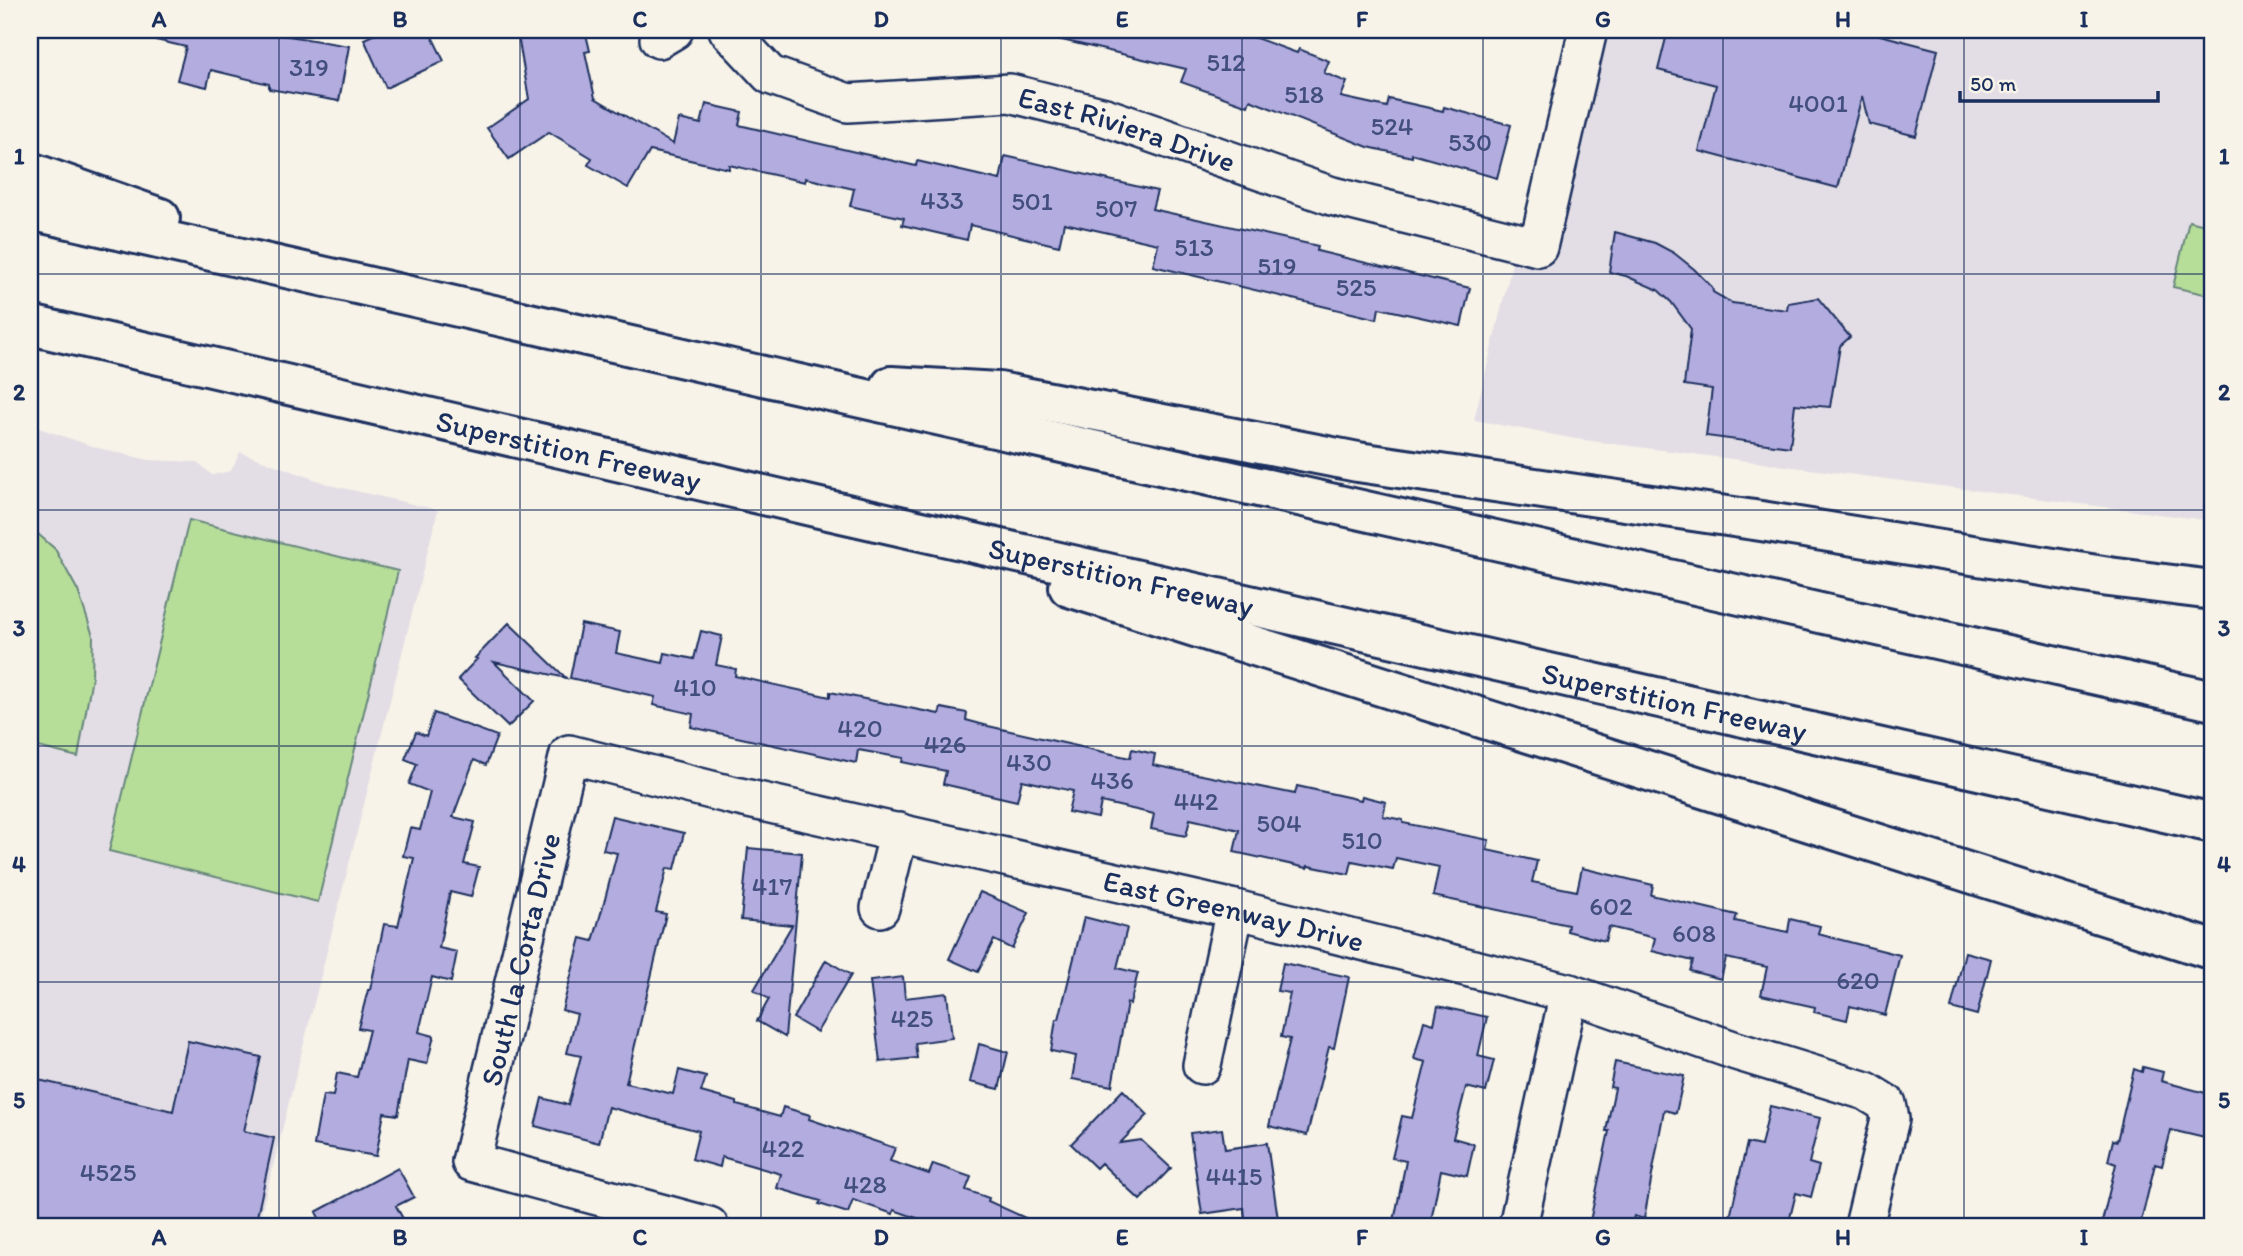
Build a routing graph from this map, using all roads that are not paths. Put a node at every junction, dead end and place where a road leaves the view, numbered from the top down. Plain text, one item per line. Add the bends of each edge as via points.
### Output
1 (728, 30) edge
2 (1588, 30) edge
3 (30, 172) edge
4 (30, 210) edge
5 (341, 280) junction
6 (30, 325) edge
7 (30, 350) edge
8 (781, 380) junction
9 (388, 409) junction
10 (824, 509) junction
11 (2213, 590) edge
12 (2213, 701) edge
13 (569, 754) joint
14 (2213, 823) edge
15 (899, 832) junction
16 (880, 908) dead end
17 (1235, 909) junction
18 (2213, 950) edge
19 (1569, 993) junction
20 (1202, 1065) dead end
21 (709, 1226) edge
22 (1518, 1226) edge
23 (1864, 1226) edge

1 - 2 street, East Riviera Drive via 770,75 849,103 1010,93 1105,117 1332,196 1538,247
3 - 5 highway
4 - 5 highway
5 - 8 highway
6 - 9 highway, Superstition Freeway
7 - 9 highway
8 - 11 highway via 999,392 1358,462 2109,578
8 - 12 highway
9 - 10 highway, Superstition Freeway
10 - 14 highway, Superstition Freeway
10 - 18 highway
13 - 15 street, East Greenway Drive
13 - 21 street, South la Corta Drive via 471,1162
15 - 16 street
15 - 17 street, East Greenway Drive
17 - 19 street, East Greenway Drive
17 - 20 street
19 - 22 street
19 - 23 street, East Greenway Drive via 1866,1091 1887,1104 1890,1119

